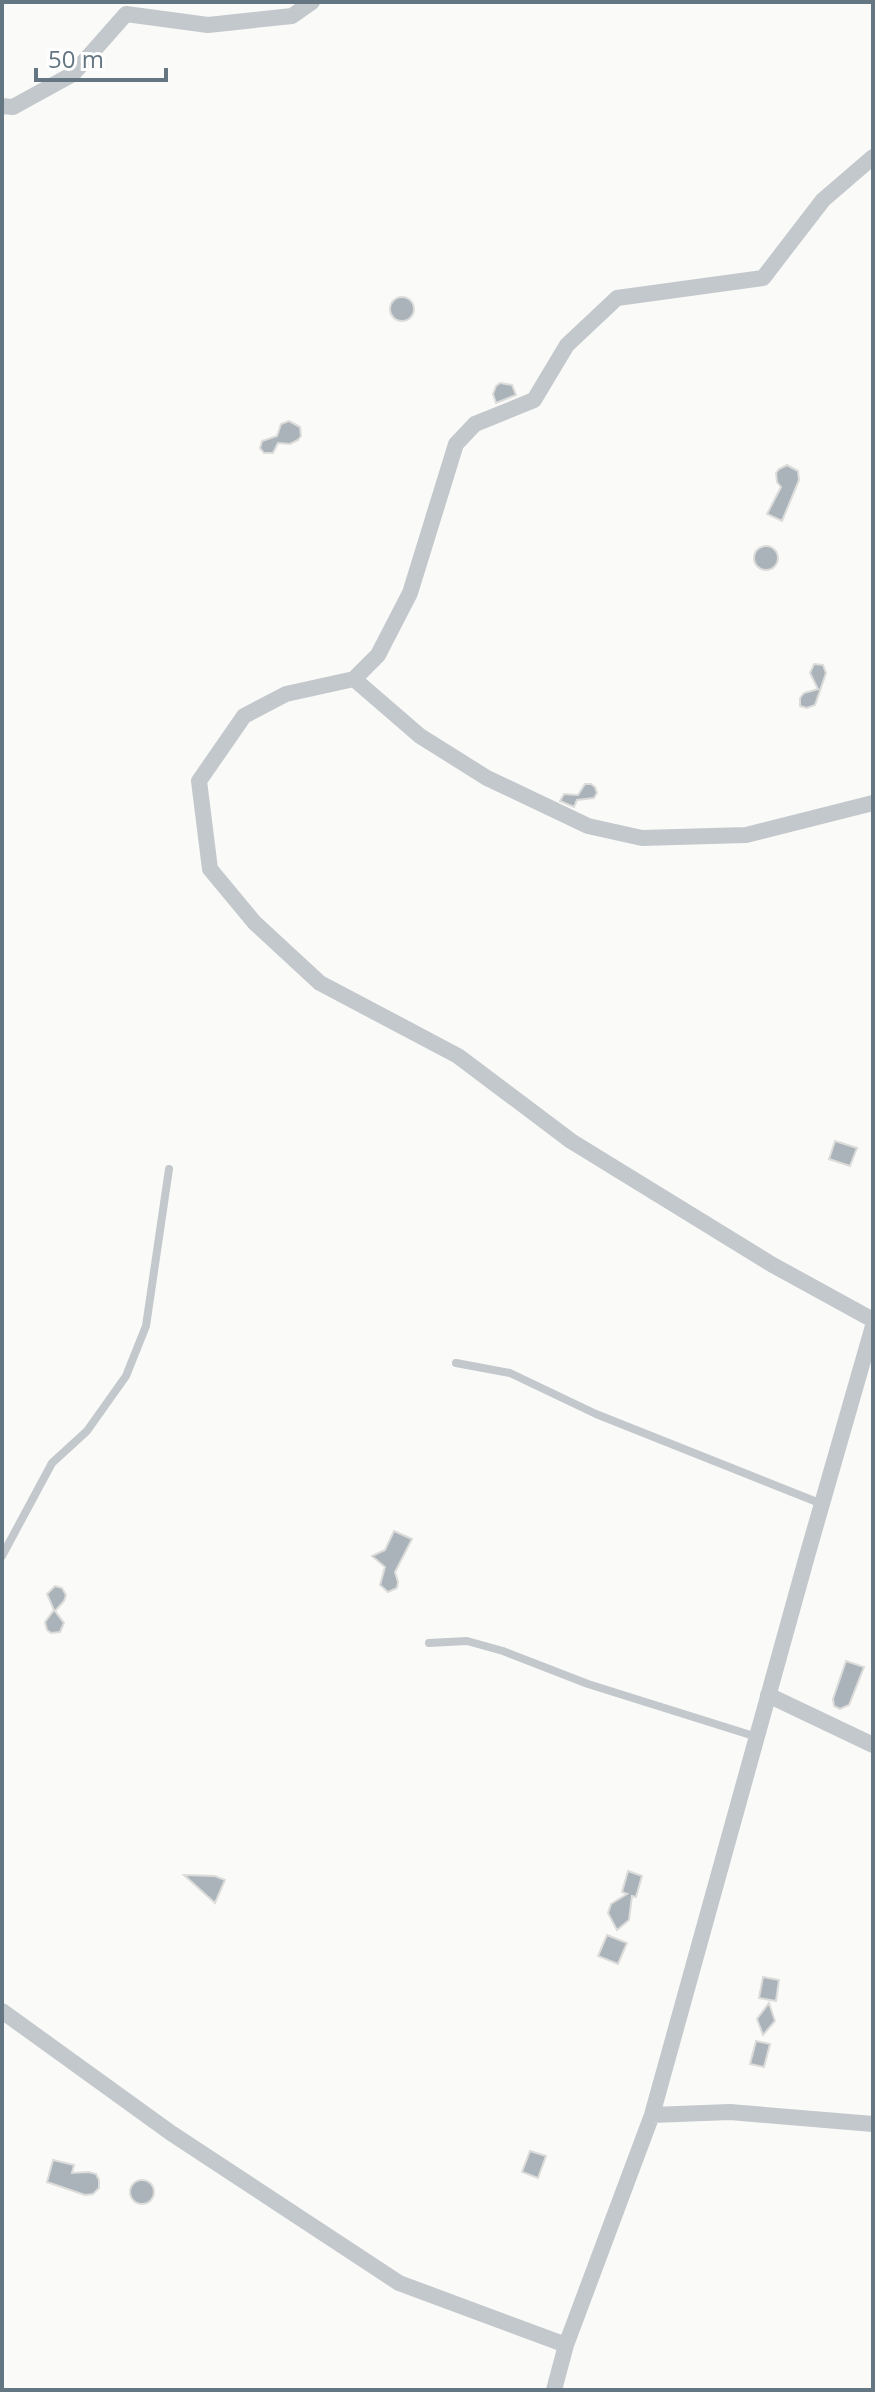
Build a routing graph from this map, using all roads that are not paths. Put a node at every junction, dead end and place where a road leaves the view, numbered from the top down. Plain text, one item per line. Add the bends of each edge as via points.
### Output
1 (312, 2) edge
2 (2, 106) edge
3 (873, 157) edge
4 (354, 679) junction
5 (873, 803) edge
6 (169, 1169) dead end
7 (873, 1323) edge
8 (456, 1363) dead end
9 (822, 1504) junction
10 (2, 1556) edge
11 (429, 1643) dead end
12 (768, 1695) junction
13 (757, 1737) junction
14 (873, 1745) edge
15 (2, 2011) edge
16 (652, 2115) junction
17 (873, 2124) edge
18 (566, 2345) junction
19 (554, 2390) edge

1 - 2 street via 292,16 208,25 126,14 73,74 13,107
3 - 4 street via 823,200 763,278 617,298 567,345 534,400 475,424 456,444 410,593 378,655
4 - 5 street via 420,736 487,778 588,826 642,838 746,835
4 - 7 street via 286,694 244,716 199,781 210,869 254,922 320,983 458,1056 571,1141
6 - 10 lane via 146,1326 126,1376 87,1431 52,1463
7 - 9 street
8 - 9 lane via 510,1373 596,1414
9 - 12 street
11 - 13 lane via 467,1641 503,1651
12 - 13 street
12 - 14 street
13 - 16 street
15 - 18 street via 171,2133 399,2283
16 - 17 street via 730,2112
16 - 18 street
18 - 19 street

